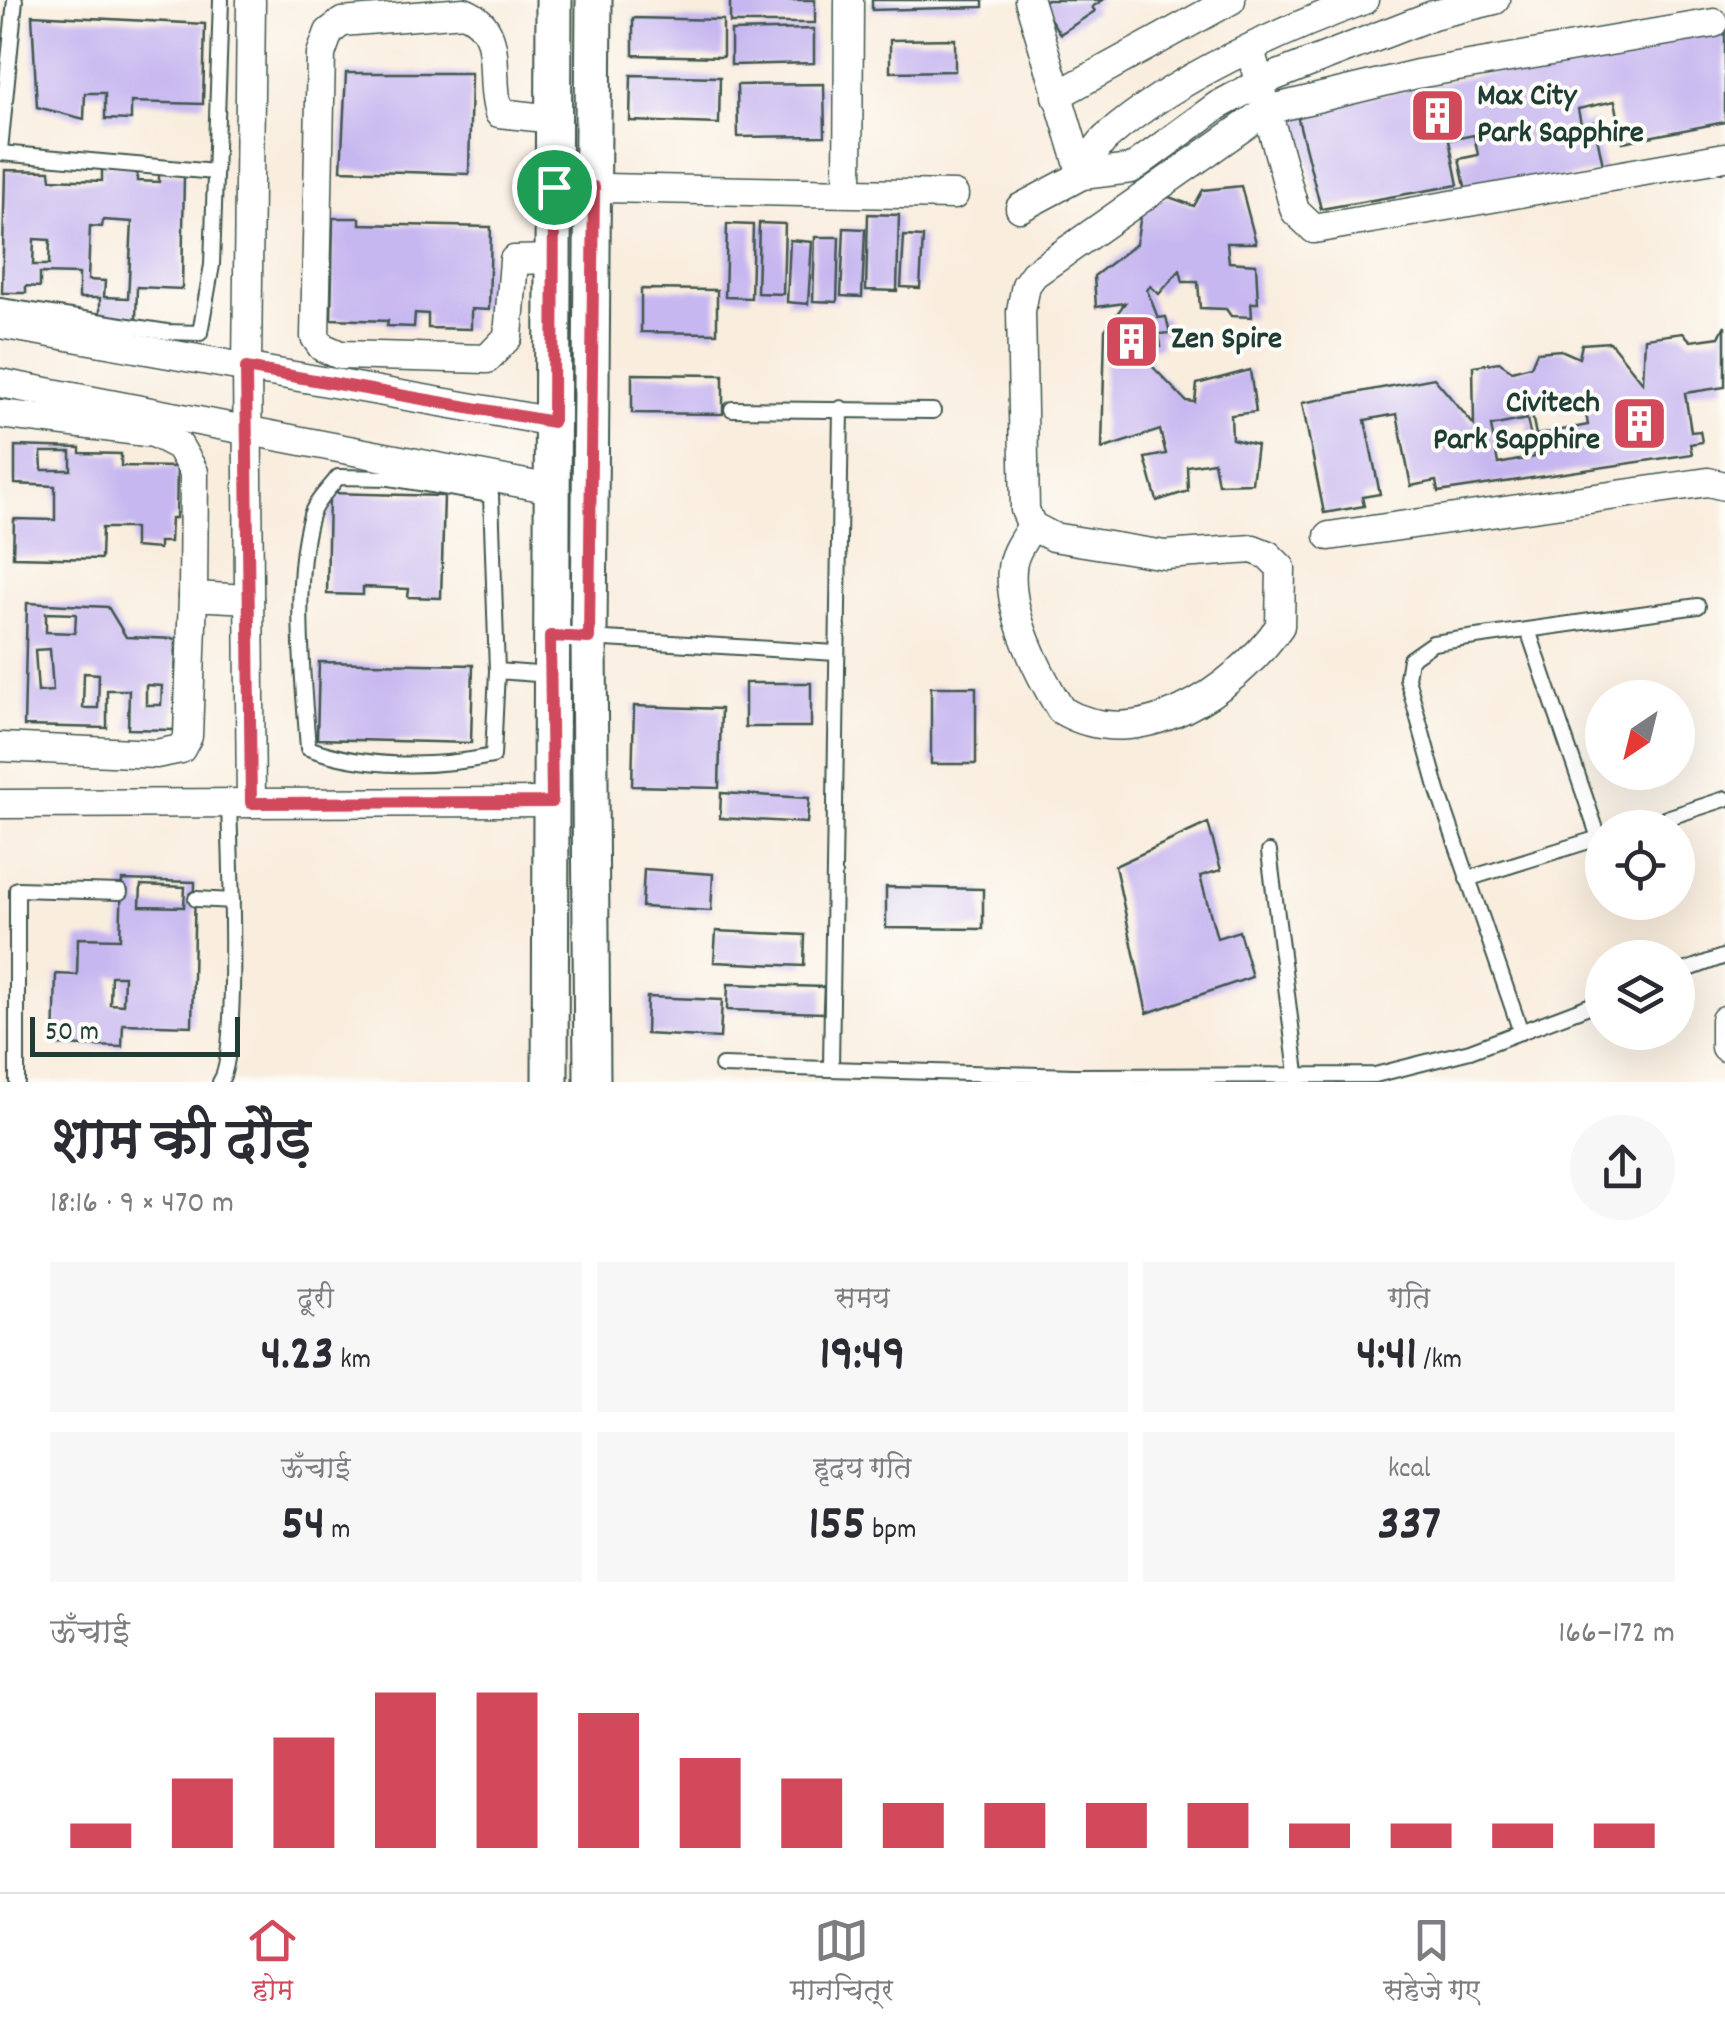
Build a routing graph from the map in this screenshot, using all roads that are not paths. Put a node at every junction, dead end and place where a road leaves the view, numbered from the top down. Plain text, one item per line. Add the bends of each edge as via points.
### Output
1 (14, 0) edge
2 (221, 0) edge
3 (251, 0) edge
4 (554, 0) edge
5 (594, 0) edge
6 (849, 0) edge
7 (1029, 0) edge
8 (1230, 0) edge
9 (1364, 0) edge
10 (1495, 0) edge
11 (1714, 23) dead end
12 (1250, 49) junction
13 (1056, 96) junction
14 (1263, 96) junction
15 (554, 119) junction
16 (0, 151) edge
17 (1725, 157) edge
18 (215, 172) junction
19 (1082, 175) junction
20 (554, 187) junction
21 (594, 187) junction
22 (848, 192) junction
23 (954, 195) dead end
24 (1020, 208) dead end
25 (554, 259) junction
26 (0, 306) edge
27 (0, 324) edge
28 (246, 368) junction
29 (0, 383) edge
30 (840, 408) junction
31 (732, 410) dead end
32 (934, 411) dead end
33 (0, 414) edge
34 (553, 422) junction
35 (247, 430) junction
36 (1725, 486) edge
37 (552, 488) junction
38 (1032, 526) junction
39 (1330, 536) dead end
40 (193, 596) junction
41 (249, 599) junction
42 (1698, 606) dead end
43 (1528, 630) junction
44 (550, 636) junction
45 (589, 638) junction
46 (836, 653) junction
47 (496, 671) junction
48 (551, 675) junction
49 (0, 747) edge
50 (1725, 799) edge
51 (552, 802) junction
52 (240, 803) junction
53 (0, 804) edge
54 (1591, 810) edge
55 (1691, 810) edge
56 (1585, 842) edge
57 (1269, 852) dead end
58 (1467, 879) junction
59 (120, 892) dead end
60 (196, 898) dead end
61 (232, 902) junction
62 (1725, 956) edge
63 (1695, 967) edge
64 (1585, 1008) edge
65 (1725, 1020) edge
66 (1521, 1032) junction
67 (1725, 1047) edge
68 (722, 1066) dead end
69 (831, 1067) junction
70 (1298, 1078) edge
71 (1074, 1079) edge
72 (17, 1082) edge
73 (220, 1082) edge
74 (550, 1082) edge
75 (592, 1082) edge

1 - 16 lane
2 - 18 lane
3 - 28 street
4 - 15 street
5 - 21 street
6 - 22 street
7 - 13 street
8 - 13 street
9 - 12 street
10 - 14 street via 1433,14
11 - 14 street
12 - 14 street
12 - 19 street via 1104,138
13 - 19 street
14 - 17 street via 1295,210 1314,228
14 - 19 street via 1217,106 1130,169
14 - 38 street via 1026,285 1025,510
15 - 20 street
15 - 25 street via 499,113 488,30 464,12 342,22 329,32 321,54 315,337 340,355 487,359 508,337 514,260
16 - 18 lane
18 - 26 lane via 212,265 200,332
19 - 24 street
20 - 21 street
20 - 25 street
21 - 22 street
21 - 45 street
22 - 23 street
25 - 34 street
27 - 28 street
28 - 34 street
28 - 35 street
29 - 35 street
30 - 31 lane
30 - 32 lane
30 - 46 lane
33 - 40 street via 154,432 179,446 194,472
34 - 37 street
35 - 37 street
35 - 41 street
36 - 39 street via 1708,482
37 - 44 street
38 - 38 street via 1053,537 1165,555 1253,549 1268,554 1281,568 1280,626 1203,700 1126,726 1084,724 1061,710 1021,622 1012,568
40 - 41 street
40 - 49 street via 188,736 181,749 156,754
41 - 52 street
42 - 43 lane
43 - 54 lane
43 - 58 lane via 1433,643 1410,659 1414,706
44 - 45 street
44 - 48 street
45 - 46 lane
45 - 75 street
46 - 69 lane
47 - 47 lane via 493,756 448,765 342,760 308,748 306,556 311,512 338,477 390,478 491,496
47 - 48 lane
48 - 51 street
50 - 55 lane
51 - 52 street
51 - 74 street
52 - 53 street
52 - 61 lane
56 - 58 lane
57 - 70 lane
58 - 66 lane
59 - 72 lane via 17,888
60 - 61 lane
61 - 73 lane via 226,1074
62 - 63 lane
64 - 66 lane
65 - 67 street
66 - 70 lane via 1406,1070
68 - 69 lane
69 - 71 lane
70 - 71 lane

